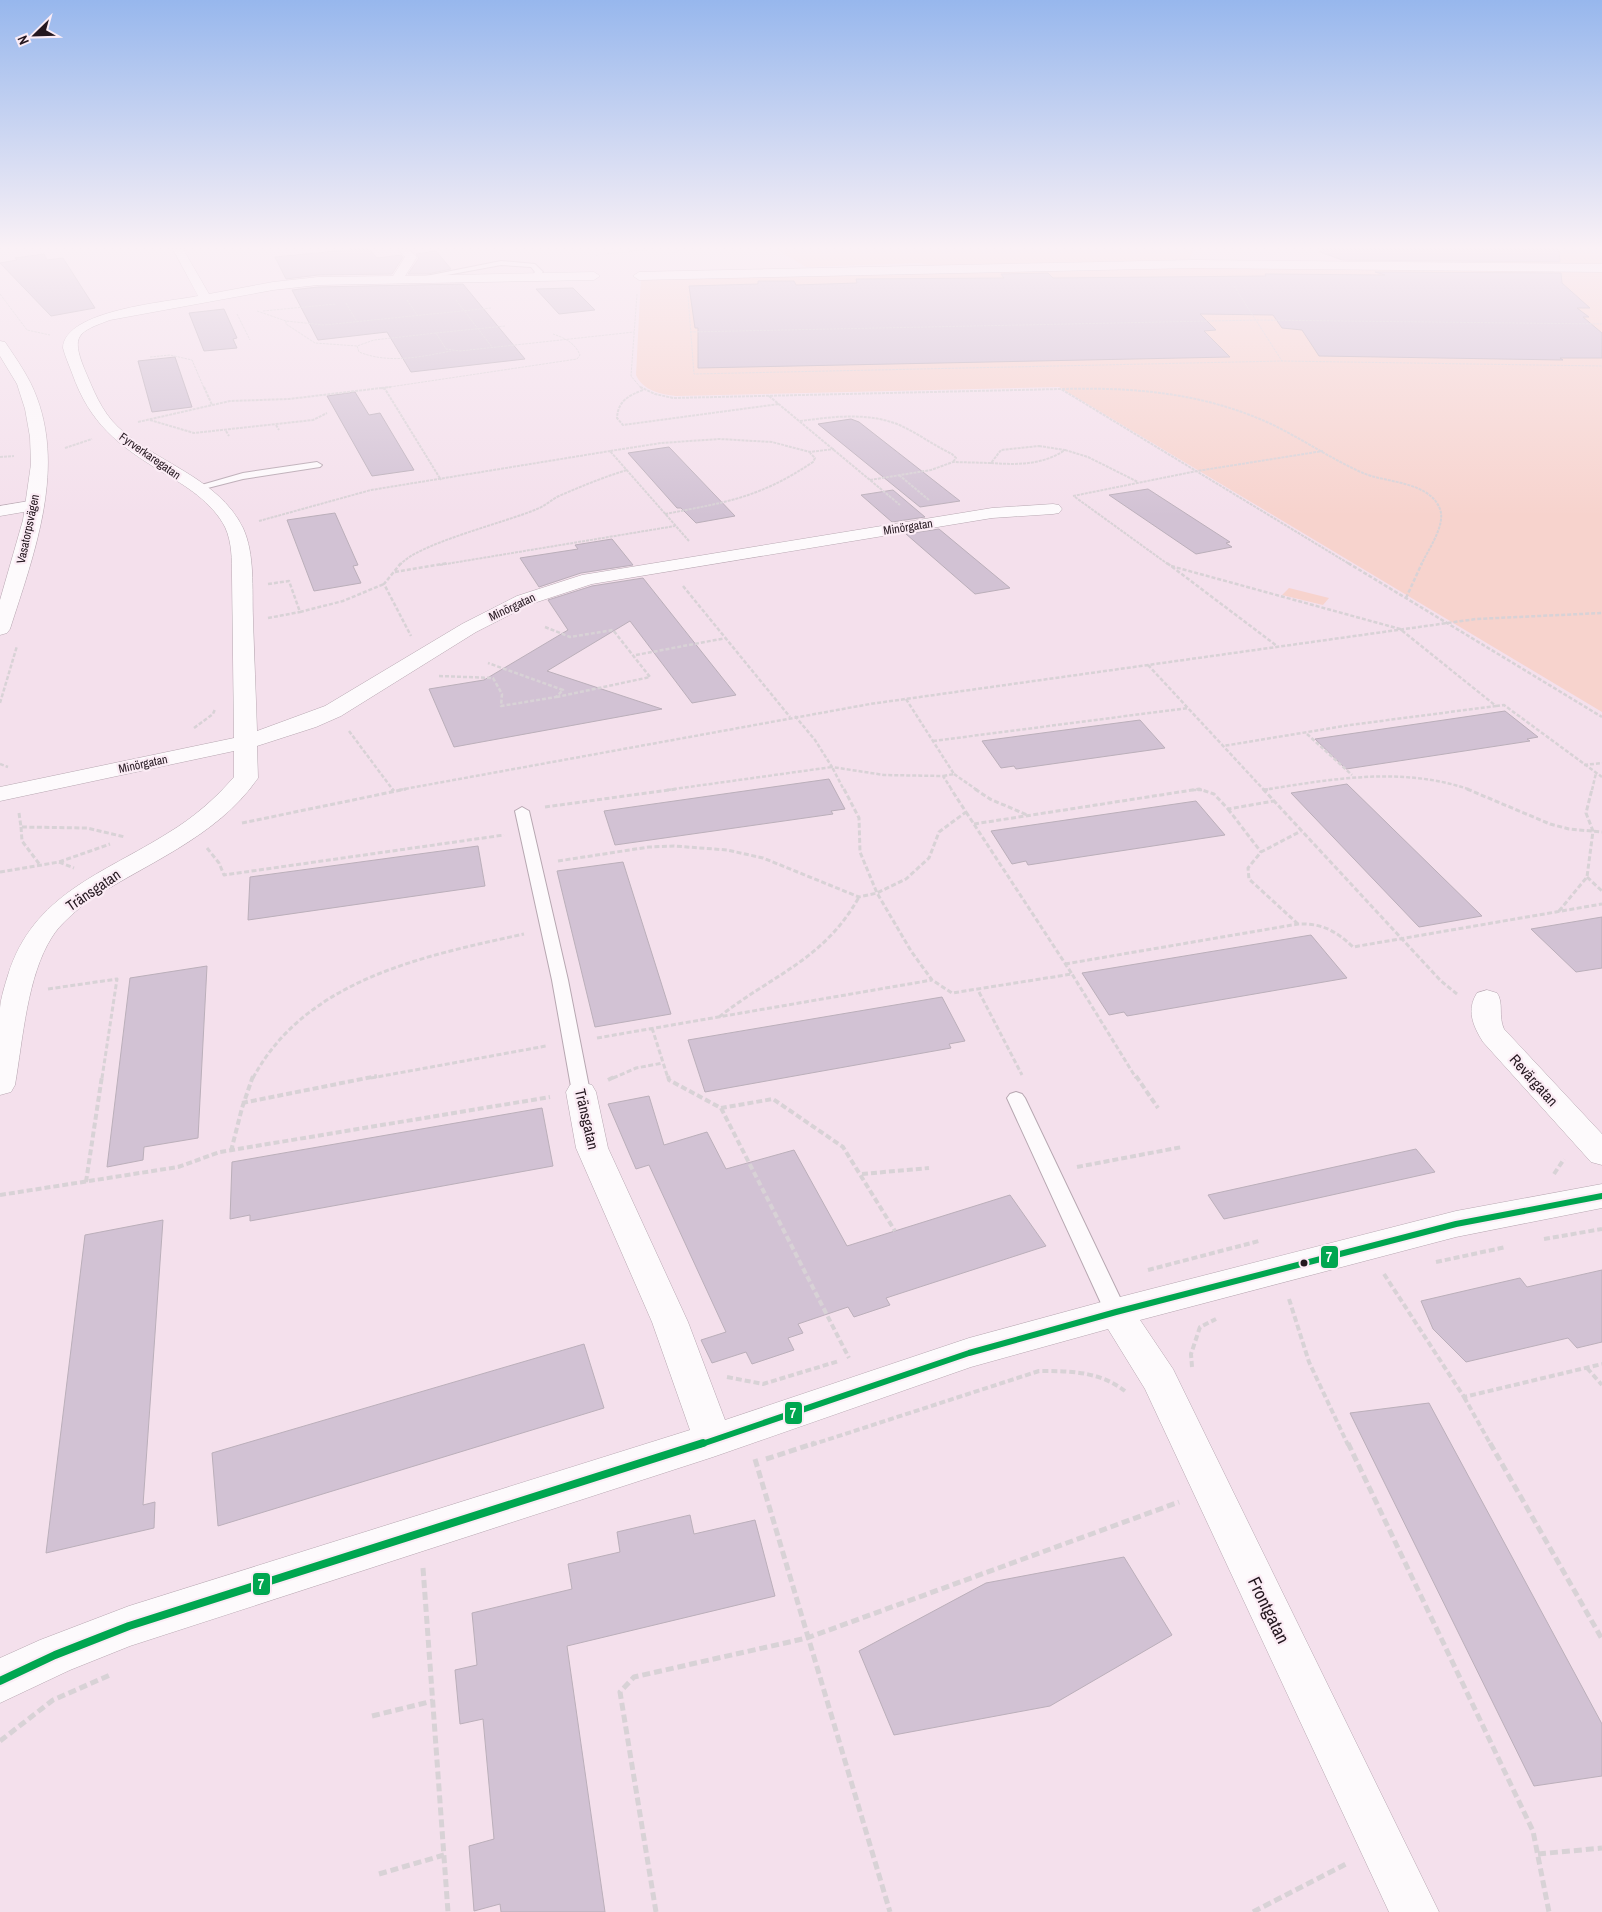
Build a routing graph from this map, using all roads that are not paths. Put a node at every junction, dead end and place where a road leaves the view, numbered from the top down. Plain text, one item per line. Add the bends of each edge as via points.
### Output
1 (72, 338) edge
2 (0, 345) edge
3 (317, 465) dead end
4 (196, 488) junction
5 (35, 505) junction
6 (1053, 509) road end
7 (0, 510) edge
8 (18, 575) junction
9 (0, 597) edge
10 (0, 629) edge
11 (246, 742) junction
12 (8, 792) edge
13 (522, 811) road end
14 (1485, 1007) road end
15 (0, 1085) edge
16 (580, 1092) joint
17 (1016, 1098) dead end
18 (1602, 1154) edge
19 (1602, 1196) edge
20 (1116, 1312) junction
21 (729, 1433) junction
22 (0, 1681) edge
23 (1414, 1912) edge

1 - 4 street, Fyrverkaregatan via 70,350 81,379 111,429 138,451
2 - 5 street, Vasatorpsvägen via 16,368 33,408 39,465
3 - 4 lane via 243,476
4 - 11 street, Fyrverkaregatan via 221,509 234,528 238,542
5 - 7 street
5 - 8 street, Vasatorpsvägen
6 - 11 street, Minörgatan via 992,513 589,579 524,600 469,628 333,711
8 - 9 lane
8 - 10 street, Vasatorpsvägen
11 - 12 street, Minörgatan
11 - 15 street, Tränsgatan via 246,778 204,833 90,889 55,917 40,934 31,950 19,994
13 - 16 lane, Tränsgatan
14 - 18 street, Revärgatan via 1486,1025 1493,1035
16 - 21 street, Tränsgatan via 592,1148 670,1322
17 - 20 lane
19 - 20 street via 1456,1224
20 - 21 street via 969,1353
20 - 23 street, Frontgatan via 1160,1380 1212,1490 1357,1858
21 - 22 street via 375,1549 226,1593 54,1655

